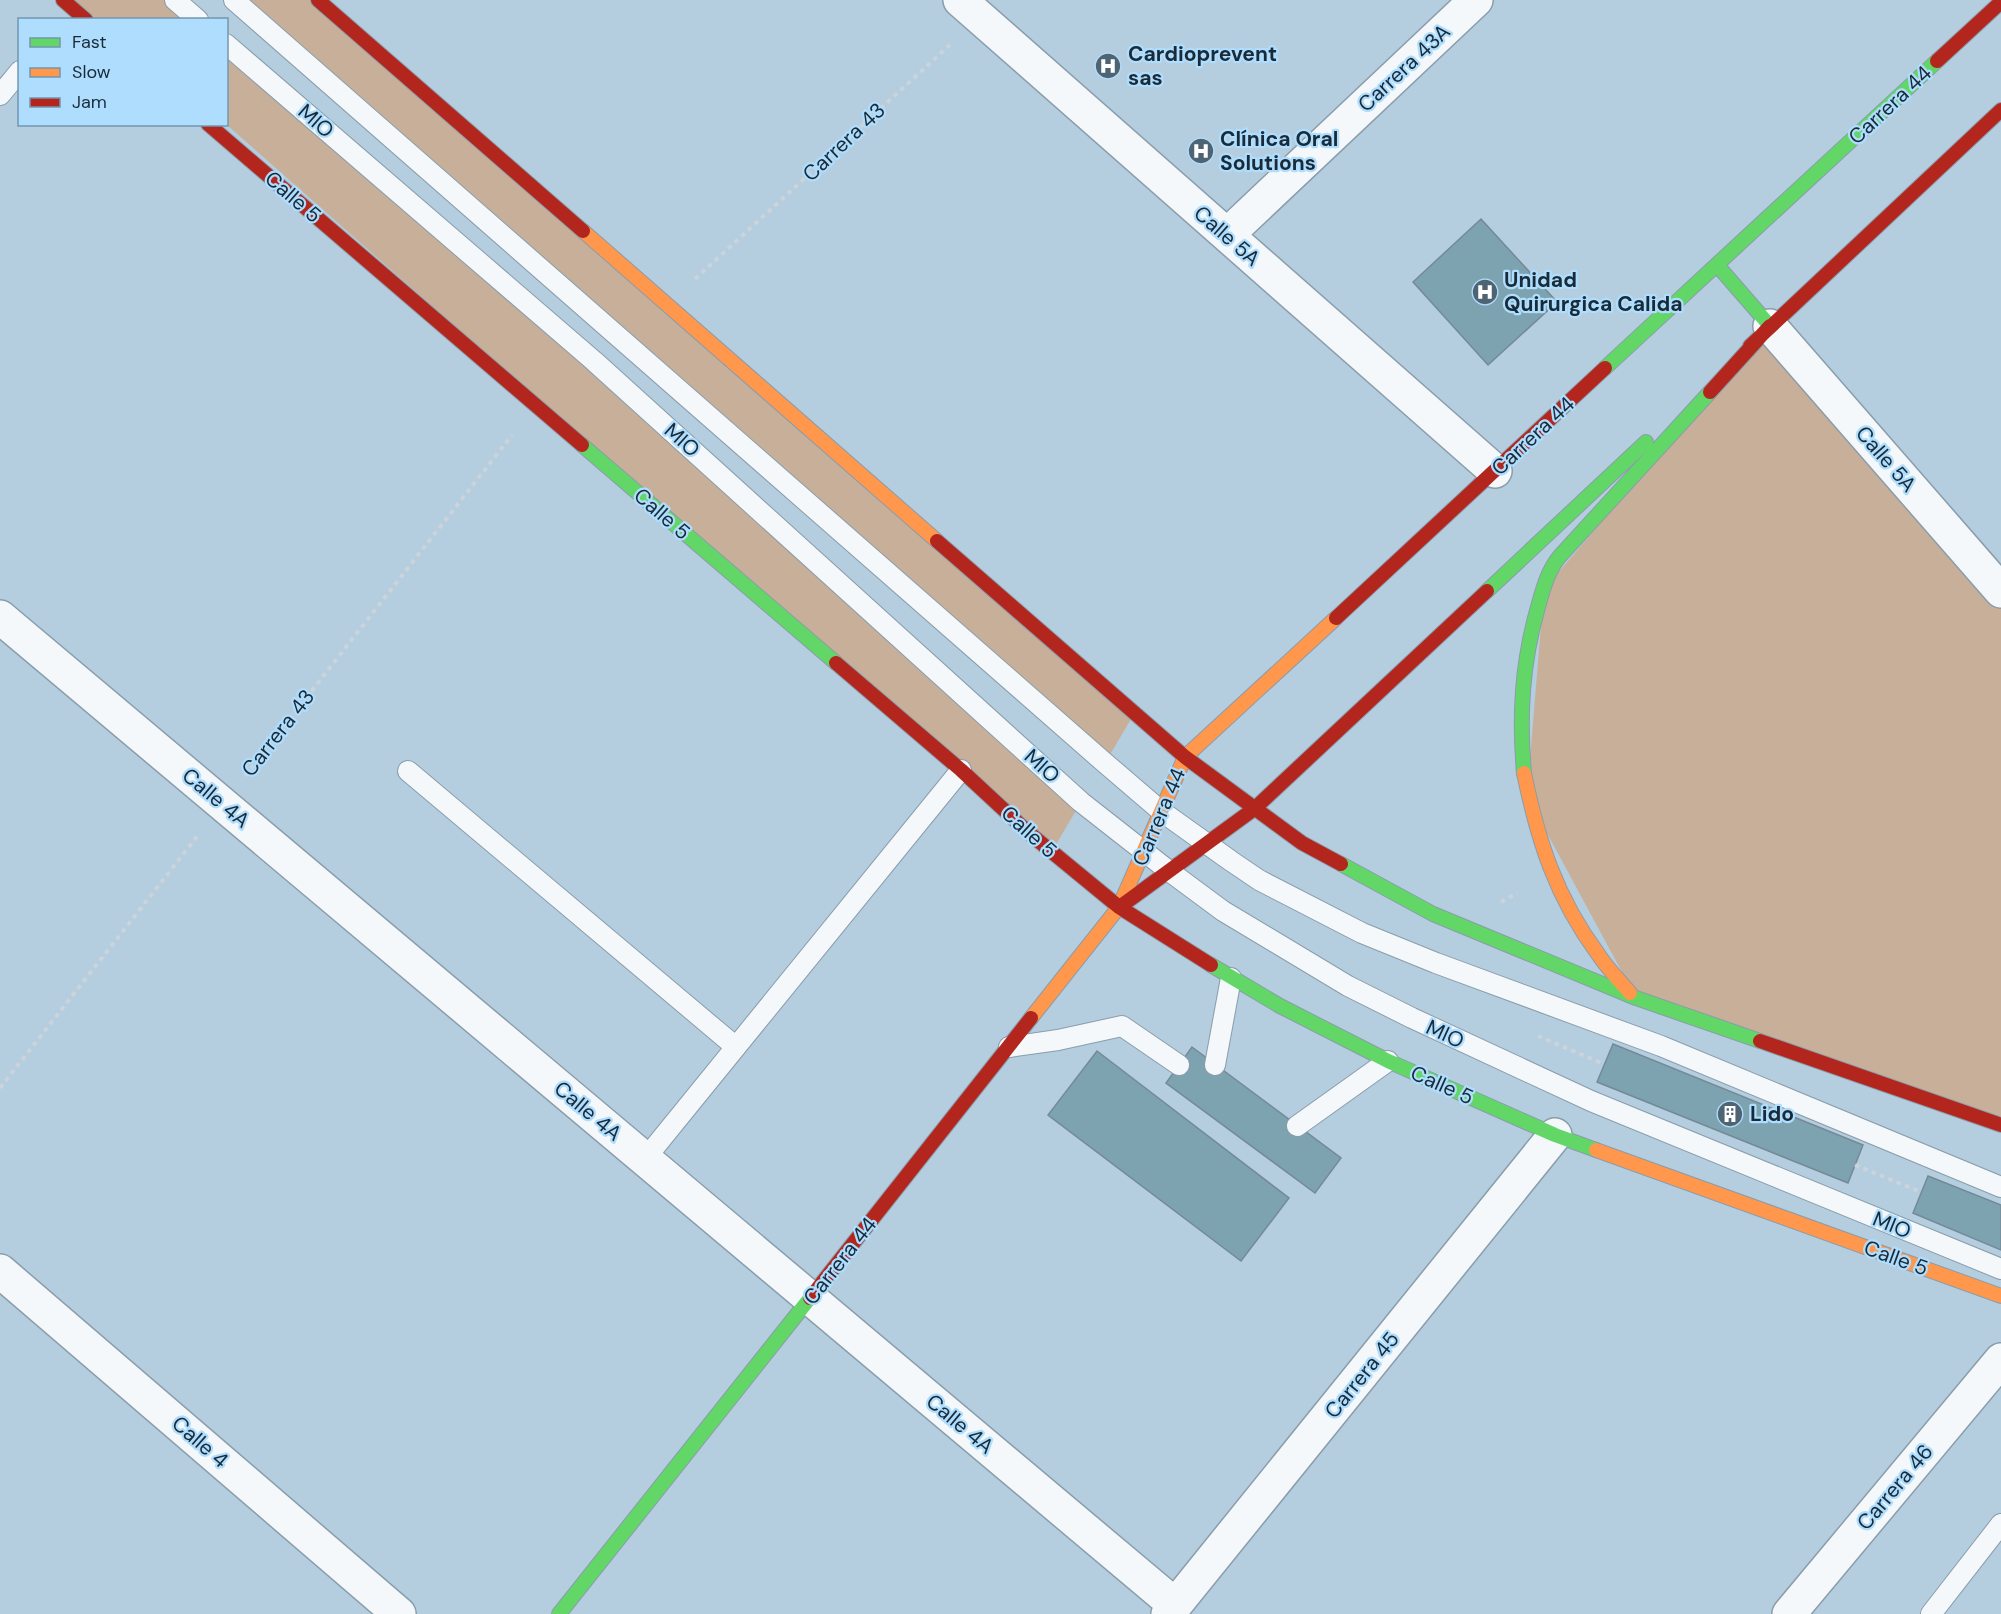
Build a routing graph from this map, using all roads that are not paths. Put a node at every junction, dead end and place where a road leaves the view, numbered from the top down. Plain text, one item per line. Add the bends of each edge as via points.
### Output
1 (175, 0) edge
2 (234, 0) edge
3 (318, 0) edge
4 (1476, 0) edge
5 (2001, 2) edge
6 (979, 6) edge
7 (196, 18) edge
8 (228, 46) edge
9 (18, 73) edge
10 (0, 95) edge
11 (2001, 110) edge
12 (210, 126) edge
13 (1227, 235) junction
14 (1717, 265) junction
15 (1770, 326) junction
16 (1495, 471) junction
17 (2001, 591) edge
18 (0, 616) edge
19 (1185, 757) junction
20 (961, 770) junction
21 (408, 771) dead end
22 (1254, 809) junction
23 (1161, 811) junction
24 (1206, 844) junction
25 (1144, 852) junction
26 (1168, 871) junction
27 (1119, 907) junction
28 (1232, 978) junction
29 (1636, 998) junction
30 (736, 1047) junction
31 (1009, 1047) junction
32 (1388, 1061) junction
33 (1179, 1065) dead end
34 (1215, 1065) dead end
35 (2001, 1125) edge
36 (1297, 1126) dead end
37 (1555, 1135) junction
38 (645, 1159) junction
39 (2001, 1187) edge
40 (2001, 1269) edge
41 (0, 1270) edge
42 (2001, 1296) edge
43 (810, 1298) junction
44 (2001, 1360) edge
45 (2001, 1524) edge
46 (1172, 1610) edge
47 (399, 1614) edge
48 (559, 1614) edge
49 (1789, 1614) edge
50 (1931, 1614) edge

1 - 7 lane
2 - 23 lane, MIO
3 - 19 main road
4 - 13 street, Carrera 43A
5 - 14 main road, Carrera 44
6 - 13 street, Calle 5A
8 - 25 lane, MIO via 594,361 1081,802
9 - 10 lane
11 - 15 main road, Carrera 44
12 - 20 main road, Calle 5
13 - 16 street, Calle 5A
14 - 15 main road
14 - 16 main road, Carrera 44
15 - 17 street, Calle 5A
15 - 22 main road, Carrera 44
15 - 29 main road via 1554,563 1529,640 1521,744 1527,796 1541,847 1559,892 1581,930 1606,966
16 - 19 main road, Carrera 44
18 - 38 street, Calle 4A
19 - 22 main road
19 - 23 main road, Carrera 44
20 - 27 main road, Calle 5 via 1029,833
20 - 30 lane
21 - 30 lane
22 - 24 main road, Carrera 44
22 - 29 main road via 1302,843 1433,914
23 - 24 lane, MIO
23 - 25 main road, Carrera 44
24 - 26 main road, Carrera 44
24 - 39 lane, MIO via 1259,880 1362,933 1661,1046
25 - 26 lane, MIO
25 - 27 main road, Carrera 44
26 - 27 main road, Carrera 44
26 - 40 lane, MIO via 1282,948 1412,1018 1591,1101
27 - 28 main road, Calle 5
27 - 31 main road, Carrera 44
28 - 32 main road, Calle 5
28 - 34 lane
29 - 35 main road
30 - 38 lane
31 - 33 lane via 1122,1026
31 - 43 main road, Carrera 44
32 - 36 lane
32 - 37 main road, Calle 5
37 - 42 main road, Calle 5
37 - 46 street, Carrera 45
38 - 43 street, Calle 4A
41 - 47 street, Calle 4
43 - 46 street, Calle 4A
43 - 48 main road, Carrera 44
44 - 49 street, Carrera 46
45 - 50 lane

